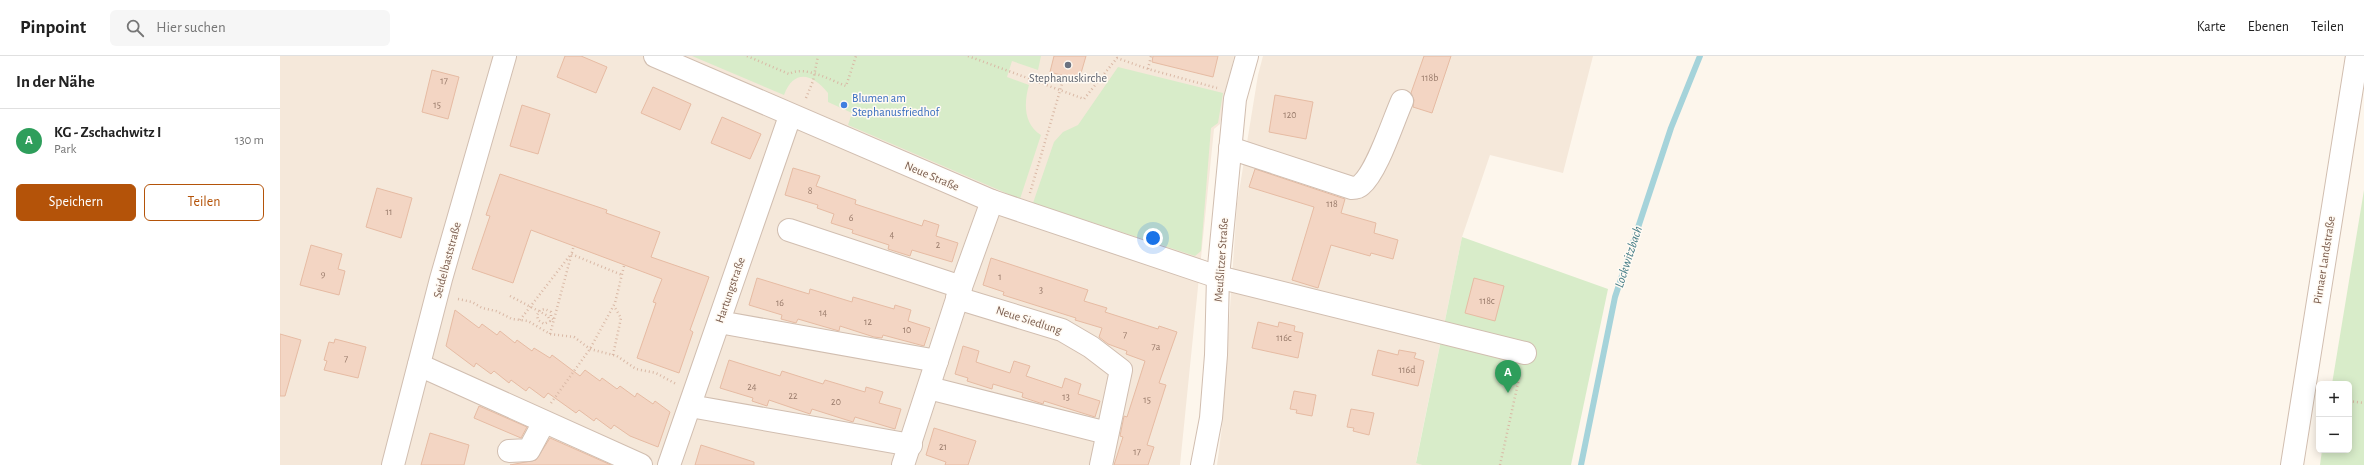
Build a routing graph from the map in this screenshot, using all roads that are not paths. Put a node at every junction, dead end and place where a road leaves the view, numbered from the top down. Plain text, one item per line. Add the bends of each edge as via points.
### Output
1 (505, 56) edge
2 (654, 56) edge
3 (1247, 56) edge
4 (2357, 56) edge
5 (1402, 101) dead end
6 (793, 117) junction
7 (1230, 148) junction
8 (992, 201) junction
9 (789, 230) dead end
10 (1218, 277) junction
11 (959, 292) junction
12 (719, 322) junction
13 (1525, 353) road end
14 (937, 361) junction
15 (419, 365) junction
16 (929, 388) junction
17 (693, 397) junction
18 (542, 421) junction
19 (1107, 433) junction
20 (911, 445) junction
21 (509, 451) dead end
22 (393, 465) edge
23 (641, 465) edge
24 (669, 465) edge
25 (903, 465) edge
26 (1101, 465) edge
27 (1202, 465) edge
28 (2292, 465) edge

1 - 15 street, Seidelbaststraße
2 - 6 street, Neue Straße
3 - 7 street, Meußlitzer Straße via 1236,93
4 - 28 street, Pirnaer Landstraße
5 - 7 street via 1368,177 1360,186 1352,188
6 - 8 street, Neue Straße
6 - 12 street, Hartungstraße
7 - 10 street, Meußlitzer Straße
8 - 10 street, Neue Straße
8 - 11 street
9 - 11 street, Neue Siedlung
10 - 13 street, Neue Straße
10 - 27 street, Meußlitzer Straße via 1211,418
11 - 14 street
11 - 19 street, Neue Siedlung via 1062,330 1121,370
12 - 14 street
12 - 17 street, Hartungstraße
14 - 16 street
15 - 18 street
15 - 22 street, Seidelbaststraße
16 - 19 street
16 - 20 street
17 - 20 street
17 - 24 street, Hartungstraße
18 - 21 street via 529,450
18 - 23 street
19 - 26 street, Neue Siedlung
20 - 25 street

